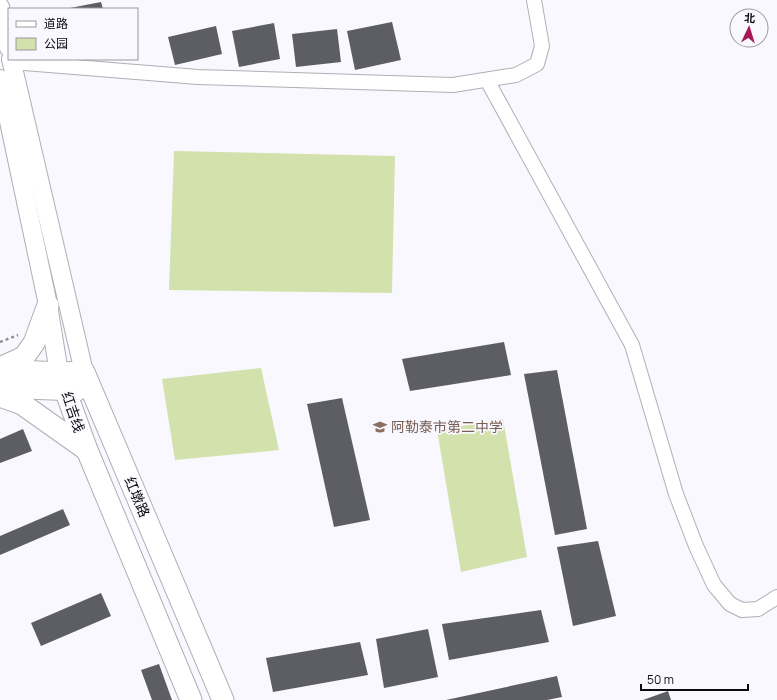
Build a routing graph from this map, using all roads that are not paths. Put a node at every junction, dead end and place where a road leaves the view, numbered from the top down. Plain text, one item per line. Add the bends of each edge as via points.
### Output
1 (534, 0) edge
2 (0, 6) edge
3 (8, 42) edge
4 (12, 60) edge
5 (47, 60) edge
6 (0, 79) edge
7 (487, 80) junction
8 (48, 305) junction
9 (0, 369) edge
10 (62, 381) junction
11 (89, 382) junction
12 (0, 387) edge
13 (0, 396) edge
14 (87, 450) junction
15 (777, 597) edge
16 (191, 700) edge
17 (223, 700) edge

1 - 7 street via 542,46 537,64 516,75
2 - 3 main road
4 - 11 main road
5 - 7 street via 198,77 453,84
6 - 8 main road
7 - 15 street via 632,345 676,494 714,585 730,604 742,610 758,609
8 - 9 highway via 34,343 24,357
8 - 10 main road
9 - 10 highway
10 - 11 highway
10 - 12 highway
10 - 14 highway, 红吉线
11 - 17 highway, 红墩路
13 - 14 highway via 22,404
14 - 16 highway, 红墩路

